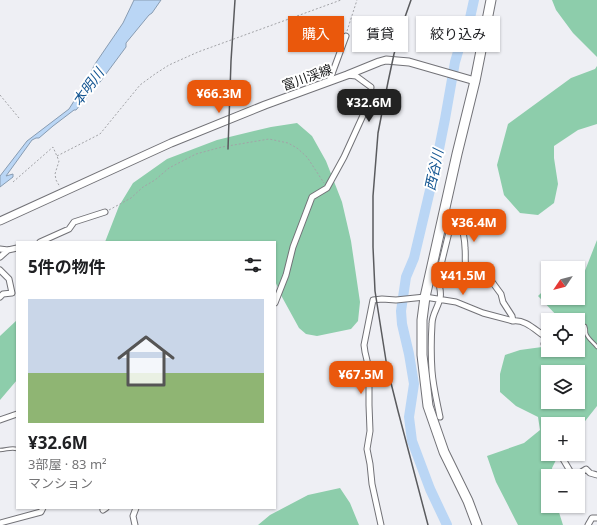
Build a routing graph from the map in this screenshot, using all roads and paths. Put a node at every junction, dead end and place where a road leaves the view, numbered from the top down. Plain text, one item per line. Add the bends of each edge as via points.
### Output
1 (341, 0) edge
2 (357, 0) edge
3 (491, 0) edge
4 (346, 36) joint
5 (347, 75) junction
6 (475, 81) junction
7 (329, 82) junction
8 (0, 95) edge
9 (19, 118) dead end
10 (57, 156) junction
11 (13, 182) dead end
12 (327, 188) junction
13 (63, 192) junction
14 (105, 212) joint
15 (0, 221) edge
16 (42, 241) edge
17 (16, 248) edge
18 (0, 249) edge
19 (8, 250) junction
20 (0, 257) edge
21 (0, 270) edge
22 (0, 297) edge
23 (425, 297) junction
24 (440, 299) junction
25 (276, 300) edge
26 (513, 320) junction
27 (585, 326) edge
28 (541, 335) edge
29 (597, 347) edge
30 (16, 414) edge
31 (440, 417) dead end
32 (0, 420) edge
33 (16, 448) edge
34 (0, 450) edge
35 (585, 470) edge
36 (597, 475) edge
37 (43, 509) edge
38 (136, 509) edge
39 (597, 518) edge
40 (0, 522) edge
41 (135, 525) edge
42 (381, 525) edge
43 (477, 525) edge
44 (588, 525) edge

1 - 10 path via 169,65 140,85 100,134
2 - 4 path
3 - 6 highway
4 - 7 street
5 - 6 main road, 富川渓線 via 386,60 409,62
5 - 7 main road, 富川渓線
5 - 12 street via 356,76 371,87 370,95 344,157
6 - 23 highway
7 - 13 main road, 富川渓線 via 265,105
8 - 9 path
10 - 11 path via 53,147
10 - 13 path via 59,161 56,180
12 - 14 path via 307,157 297,148 288,143 269,139 196,154 169,168 131,198
12 - 25 street via 312,197
13 - 15 main road, 富川渓線
14 - 16 street via 74,222 69,229
17 - 19 street
18 - 19 street
19 - 20 street
21 - 22 street via 9,279 12,293
23 - 24 street
23 - 42 street via 373,300 364,345 369,369 370,431 367,449
23 - 43 highway via 422,354 428,406 444,452
24 - 26 street
24 - 26 street via 438,277 452,220 456,216 459,217 463,230 467,273 476,278 490,279 501,294
24 - 31 street via 432,323 432,371
26 - 28 street via 521,321
27 - 29 lane via 589,339
30 - 32 street
33 - 34 lane
35 - 36 street
37 - 40 street via 41,512
38 - 41 street via 133,516
39 - 44 street via 592,518

